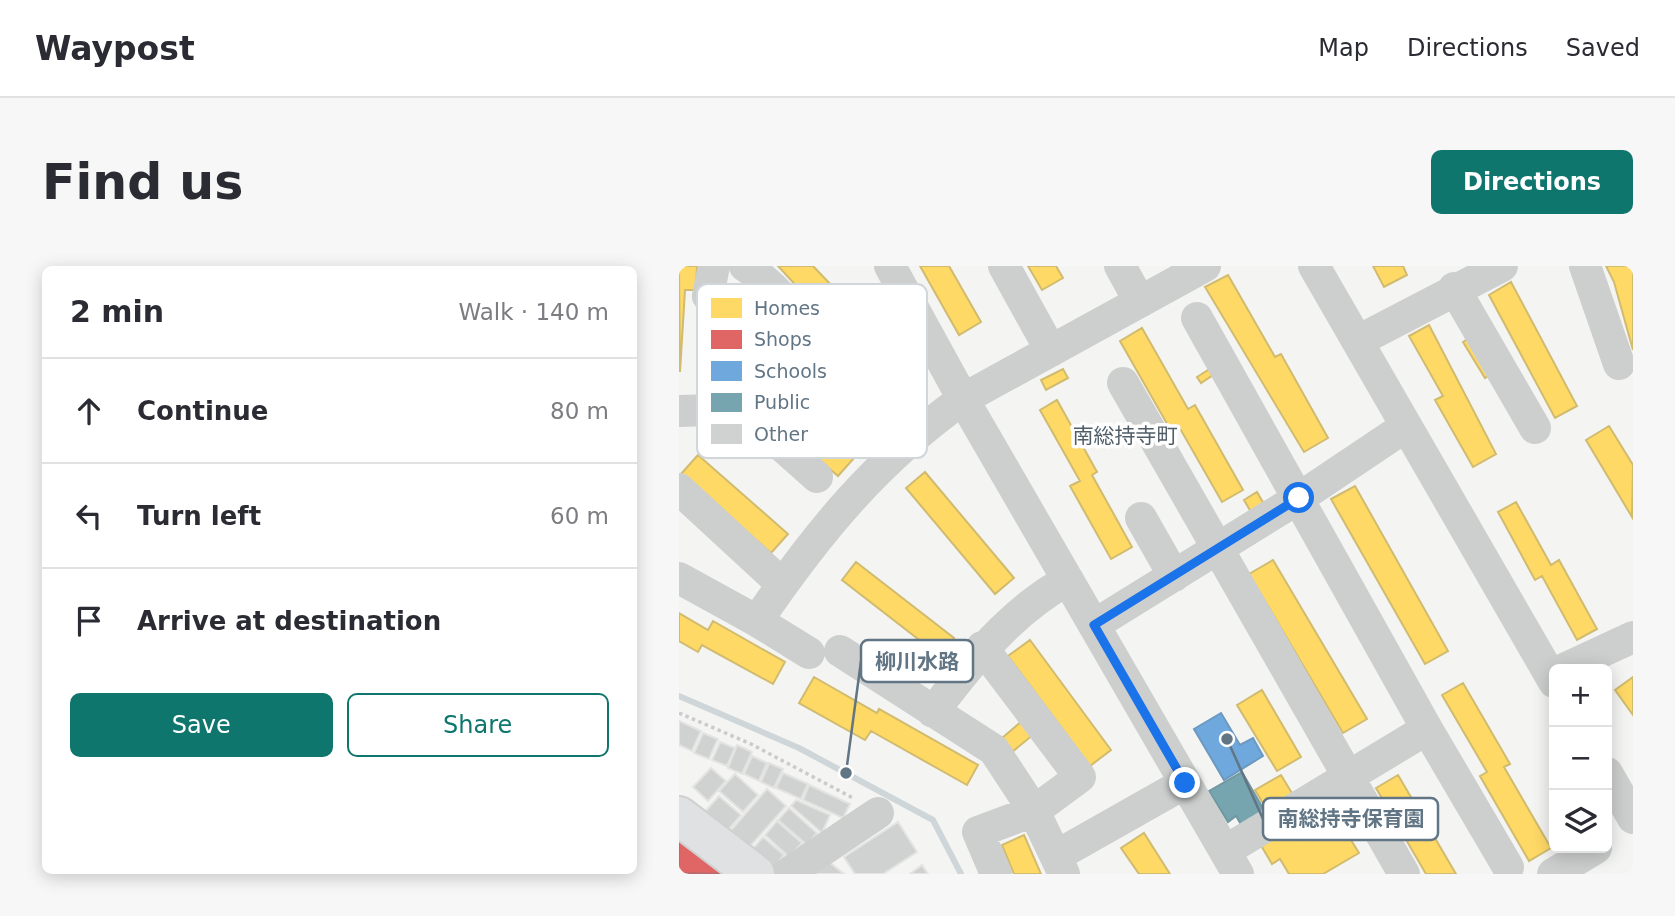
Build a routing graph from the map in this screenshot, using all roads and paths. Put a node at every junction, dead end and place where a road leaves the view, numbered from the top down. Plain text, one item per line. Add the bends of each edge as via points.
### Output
1 (714, 266) edge
2 (745, 266) edge
3 (890, 266) edge
4 (1003, 266) edge
5 (1121, 266) edge
6 (1205, 266) edge
7 (1314, 266) edge
8 (1585, 266) edge
9 (1478, 274) edge
10 (710, 284) edge
11 (767, 284) edge
12 (900, 284) edge
13 (1140, 302) junction
14 (1197, 318) dead end
15 (927, 333) edge
16 (1358, 341) junction
17 (1051, 351) junction
18 (1619, 364) dead end
19 (1123, 383) dead end
20 (963, 399) junction
21 (697, 410) edge
22 (679, 411) edge
23 (927, 418) edge
24 (1405, 427) junction
25 (1535, 428) dead end
26 (796, 458) edge
27 (871, 458) edge
28 (817, 477) dead end
29 (679, 489) edge
30 (1299, 498) junction
31 (1141, 518) dead end
32 (1218, 549) junction
33 (1174, 576) junction
34 (679, 578) edge
35 (1068, 580) junction
36 (782, 584) junction
37 (757, 621) junction
38 (1094, 625) junction
39 (1633, 637) edge
40 (982, 648) junction
41 (1549, 664) edge
42 (1578, 664) edge
43 (933, 712) junction
44 (679, 713) edge
45 (1427, 729) junction
46 (1347, 778) junction
47 (1612, 782) edge
48 (1185, 783) junction
49 (1034, 811) junction
50 (878, 813) joint
51 (679, 816) edge
52 (1633, 818) edge
53 (1633, 826) edge
54 (1612, 839) edge
55 (1589, 853) edge
56 (1231, 863) edge
57 (1060, 865) edge
58 (1508, 867) dead end
59 (755, 874) edge
60 (787, 874) edge
61 (996, 874) edge
62 (1404, 874) edge
63 (1553, 874) edge

1 - 10 street
2 - 11 street
3 - 12 street
4 - 17 street
5 - 13 street
6 - 13 street
7 - 16 street
8 - 18 street
9 - 16 street
9 - 25 street
13 - 17 street
14 - 30 street
15 - 20 street
16 - 24 street
17 - 20 street
19 - 32 street
20 - 23 street
20 - 35 street
21 - 22 street
24 - 30 street
24 - 41 street
26 - 28 street
27 - 36 street
29 - 36 street
30 - 32 street
30 - 45 street
31 - 33 street
32 - 33 street
32 - 46 street
33 - 38 street
34 - 37 street
35 - 38 street
35 - 40 street
36 - 37 street
37 - 43 street via 814,656
38 - 48 street
39 - 42 street
40 - 43 street
40 - 49 street via 1080,777
43 - 49 street via 994,750
44 - 50 path via 831,784
45 - 46 street
45 - 58 street
46 - 56 street
46 - 62 street
47 - 52 street
48 - 56 street
48 - 57 street
49 - 57 street
49 - 61 street via 978,832
50 - 60 street
51 - 59 main road
53 - 54 street
55 - 63 street

